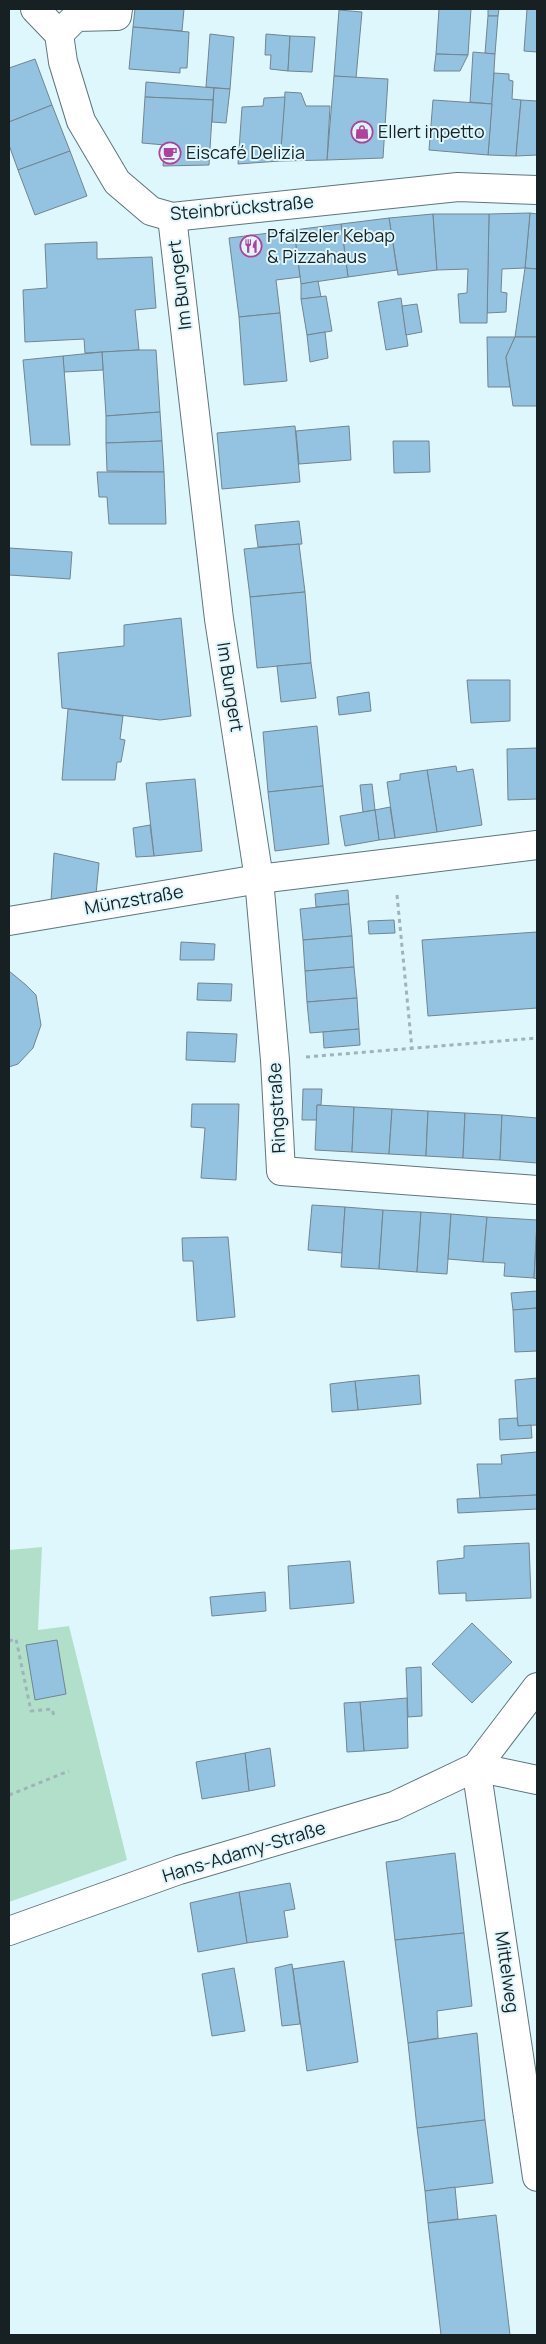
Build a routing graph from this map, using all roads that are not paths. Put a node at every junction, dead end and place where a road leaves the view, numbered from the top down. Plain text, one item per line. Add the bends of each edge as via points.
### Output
1 (35, 9) edge
2 (118, 9) edge
3 (59, 34) junction
4 (537, 190) edge
5 (172, 217) junction
6 (537, 845) edge
7 (260, 878) junction
8 (9, 921) edge
9 (537, 1190) edge
10 (537, 1687) edge
11 (476, 1768) junction
12 (537, 1780) edge
13 (9, 1931) edge
14 (537, 2177) edge

1 - 3 street
2 - 3 street via 118,16 76,17
3 - 5 street, Steinbrückstraße via 82,121 117,182 150,211
4 - 5 street, Steinbrückstraße via 458,187
5 - 7 street, Im Bungert via 219,619
6 - 7 street
7 - 8 street, Münzstraße
7 - 9 street, Ringstraße via 281,1171
10 - 11 street
11 - 12 street
11 - 13 street, Hans-Adamy-Straße via 394,1806 179,1870
11 - 14 street, Mittelweg

